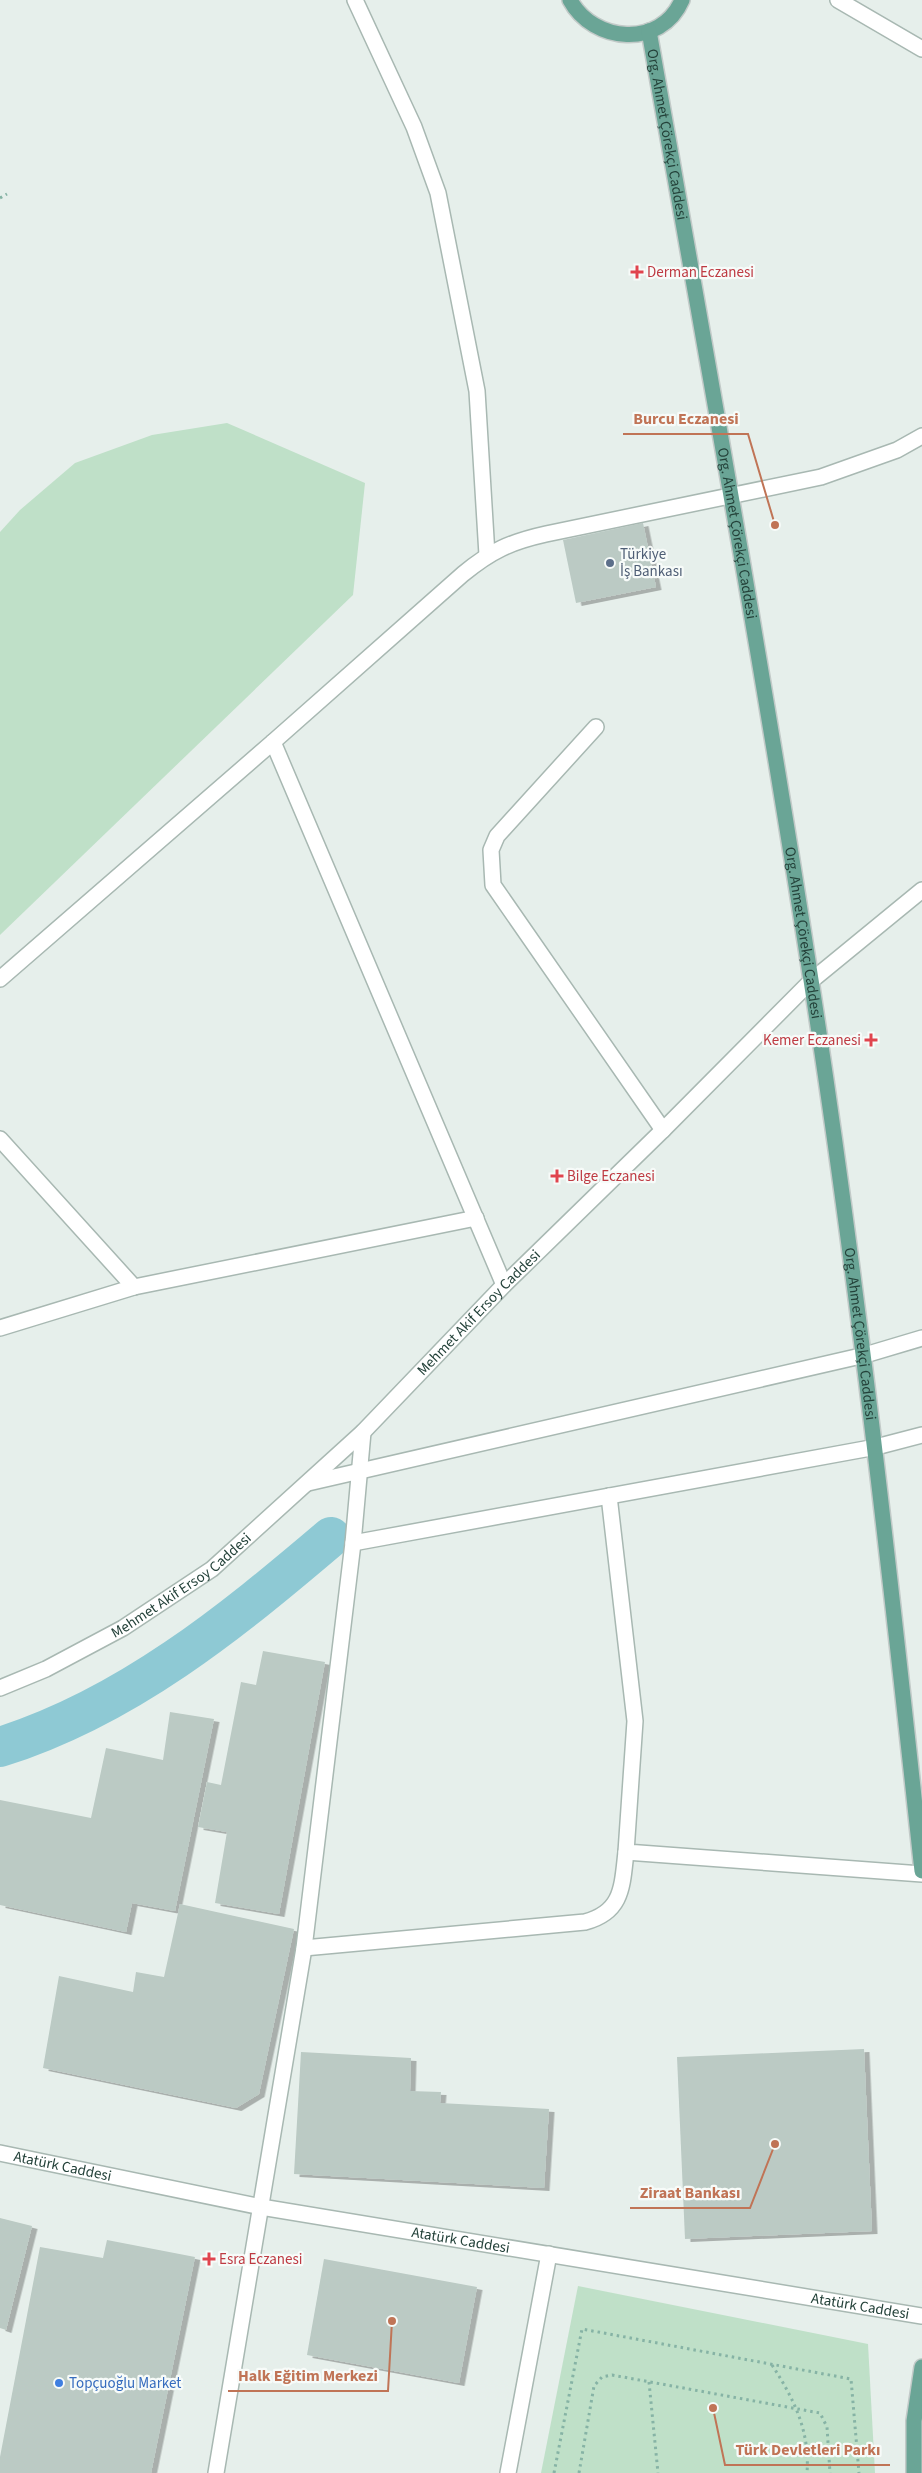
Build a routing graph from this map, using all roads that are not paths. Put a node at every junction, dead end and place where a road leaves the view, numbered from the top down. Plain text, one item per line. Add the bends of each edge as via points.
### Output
1 (355, 0) edge
2 (570, 0) edge
3 (682, 0) edge
4 (838, 0) edge
5 (649, 31) junction
6 (922, 50) edge
7 (922, 436) edge
8 (731, 496) junction
9 (487, 555) junction
10 (596, 727) dead end
11 (273, 742) junction
12 (922, 890) edge
13 (0, 979) edge
14 (811, 981) junction
15 (663, 1130) junction
16 (0, 1139) edge
17 (476, 1218) junction
18 (504, 1284) junction
19 (134, 1287) junction
20 (0, 1328) edge
21 (922, 1338) edge
22 (864, 1356) junction
23 (363, 1432) junction
24 (922, 1436) edge
25 (876, 1447) junction
26 (360, 1470) junction
27 (306, 1484) junction
28 (609, 1496) junction
29 (353, 1543) junction
30 (0, 1688) edge
31 (626, 1852) junction
32 (922, 1872) edge
33 (304, 1948) junction
34 (0, 2153) edge
35 (261, 2207) junction
36 (549, 2254) junction
37 (922, 2316) edge
38 (922, 2367) edge
39 (216, 2473) edge
40 (508, 2473) edge
41 (914, 2473) edge

1 - 9 street via 414,127 438,193 477,390
2 - 5 main road via 575,10 590,24 609,33 629,35
3 - 5 main road via 666,21
4 - 6 street
5 - 8 main road, Org. Ahmet Çörekçi Caddesi
7 - 8 street via 859,465
8 - 9 street via 512,542
8 - 14 main road, Org. Ahmet Çörekçi Caddesi
9 - 11 street
10 - 15 street via 497,836 491,850 493,885
11 - 13 street
11 - 17 street
12 - 14 street, Mehmet Akif Ersoy Caddesi
14 - 15 street, Mehmet Akif Ersoy Caddesi
14 - 22 main road, Org. Ahmet Çörekçi Caddesi
15 - 18 street, Mehmet Akif Ersoy Caddesi
16 - 19 street
17 - 18 street
17 - 19 street
18 - 23 street, Mehmet Akif Ersoy Caddesi
19 - 20 street
21 - 22 street
22 - 25 main road, Org. Ahmet Çörekçi Caddesi
22 - 26 street
23 - 26 street
23 - 27 street, Mehmet Akif Ersoy Caddesi
24 - 25 street
25 - 28 street
25 - 32 main road, Org. Ahmet Çörekçi Caddesi
26 - 27 street
26 - 29 street
27 - 30 street, Mehmet Akif Ersoy Caddesi via 204,1574 123,1628 46,1669
28 - 29 street
28 - 31 street via 635,1721
29 - 33 street
31 - 32 street
31 - 33 street via 618,1898 612,1908 597,1919
33 - 35 street
34 - 35 street, Atatürk Caddesi
35 - 36 street, Atatürk Caddesi
35 - 39 street
36 - 37 street, Atatürk Caddesi
36 - 40 street
38 - 41 main road via 914,2421

